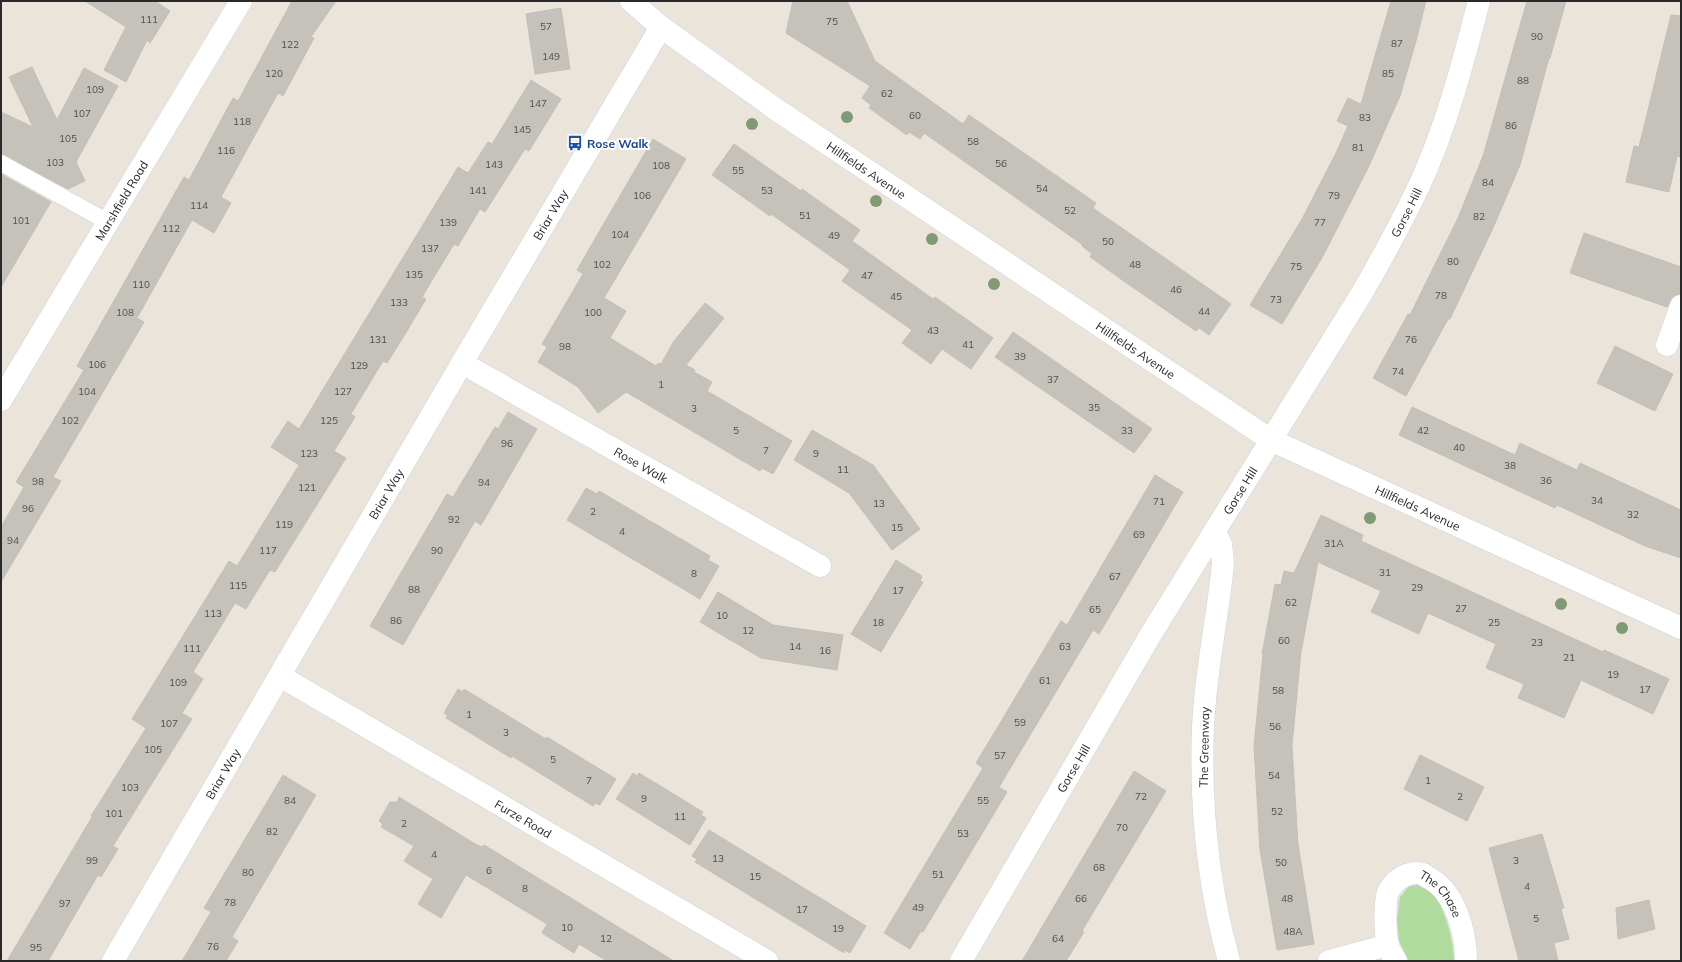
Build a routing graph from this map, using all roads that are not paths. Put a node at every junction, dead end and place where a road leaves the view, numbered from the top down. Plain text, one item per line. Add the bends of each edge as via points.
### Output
1 (241, 1) edge
2 (1479, 1) edge
3 (634, 2) edge
4 (661, 27) junction
5 (1, 163) edge
6 (108, 222) junction
7 (1681, 306) edge
8 (1667, 345) dead end
9 (462, 363) junction
10 (1, 400) edge
11 (1271, 440) junction
12 (1215, 533) junction
13 (820, 566) dead end
14 (1681, 628) edge
15 (280, 676) junction
16 (1392, 953) edge
17 (113, 961) edge
18 (767, 961) edge
19 (961, 961) edge
20 (1229, 961) edge
21 (1329, 961) edge
22 (1466, 961) edge

1 - 6 street, Marshfield Road
2 - 11 street, Gorse Hill via 1440,133 1419,185 1362,293
3 - 4 street, Hillfields Avenue
4 - 9 street, Briar Way
4 - 11 street, Hillfields Avenue via 774,108
5 - 6 lane
6 - 10 street, Marshfield Road
7 - 8 street
9 - 13 street, Rose Walk
9 - 15 street, Briar Way
11 - 12 street, Gorse Hill
11 - 14 street, Hillfields Avenue
12 - 19 street, Gorse Hill via 1151,634
12 - 20 street, The Greenway via 1221,544 1224,563 1203,727 1204,824 1220,928
15 - 17 street, Briar Way
15 - 18 street, Furze Road
16 - 21 street, The Chase
16 - 22 street, The Chase via 1385,919 1388,891 1403,875 1420,873 1437,881 1450,898 1461,925

